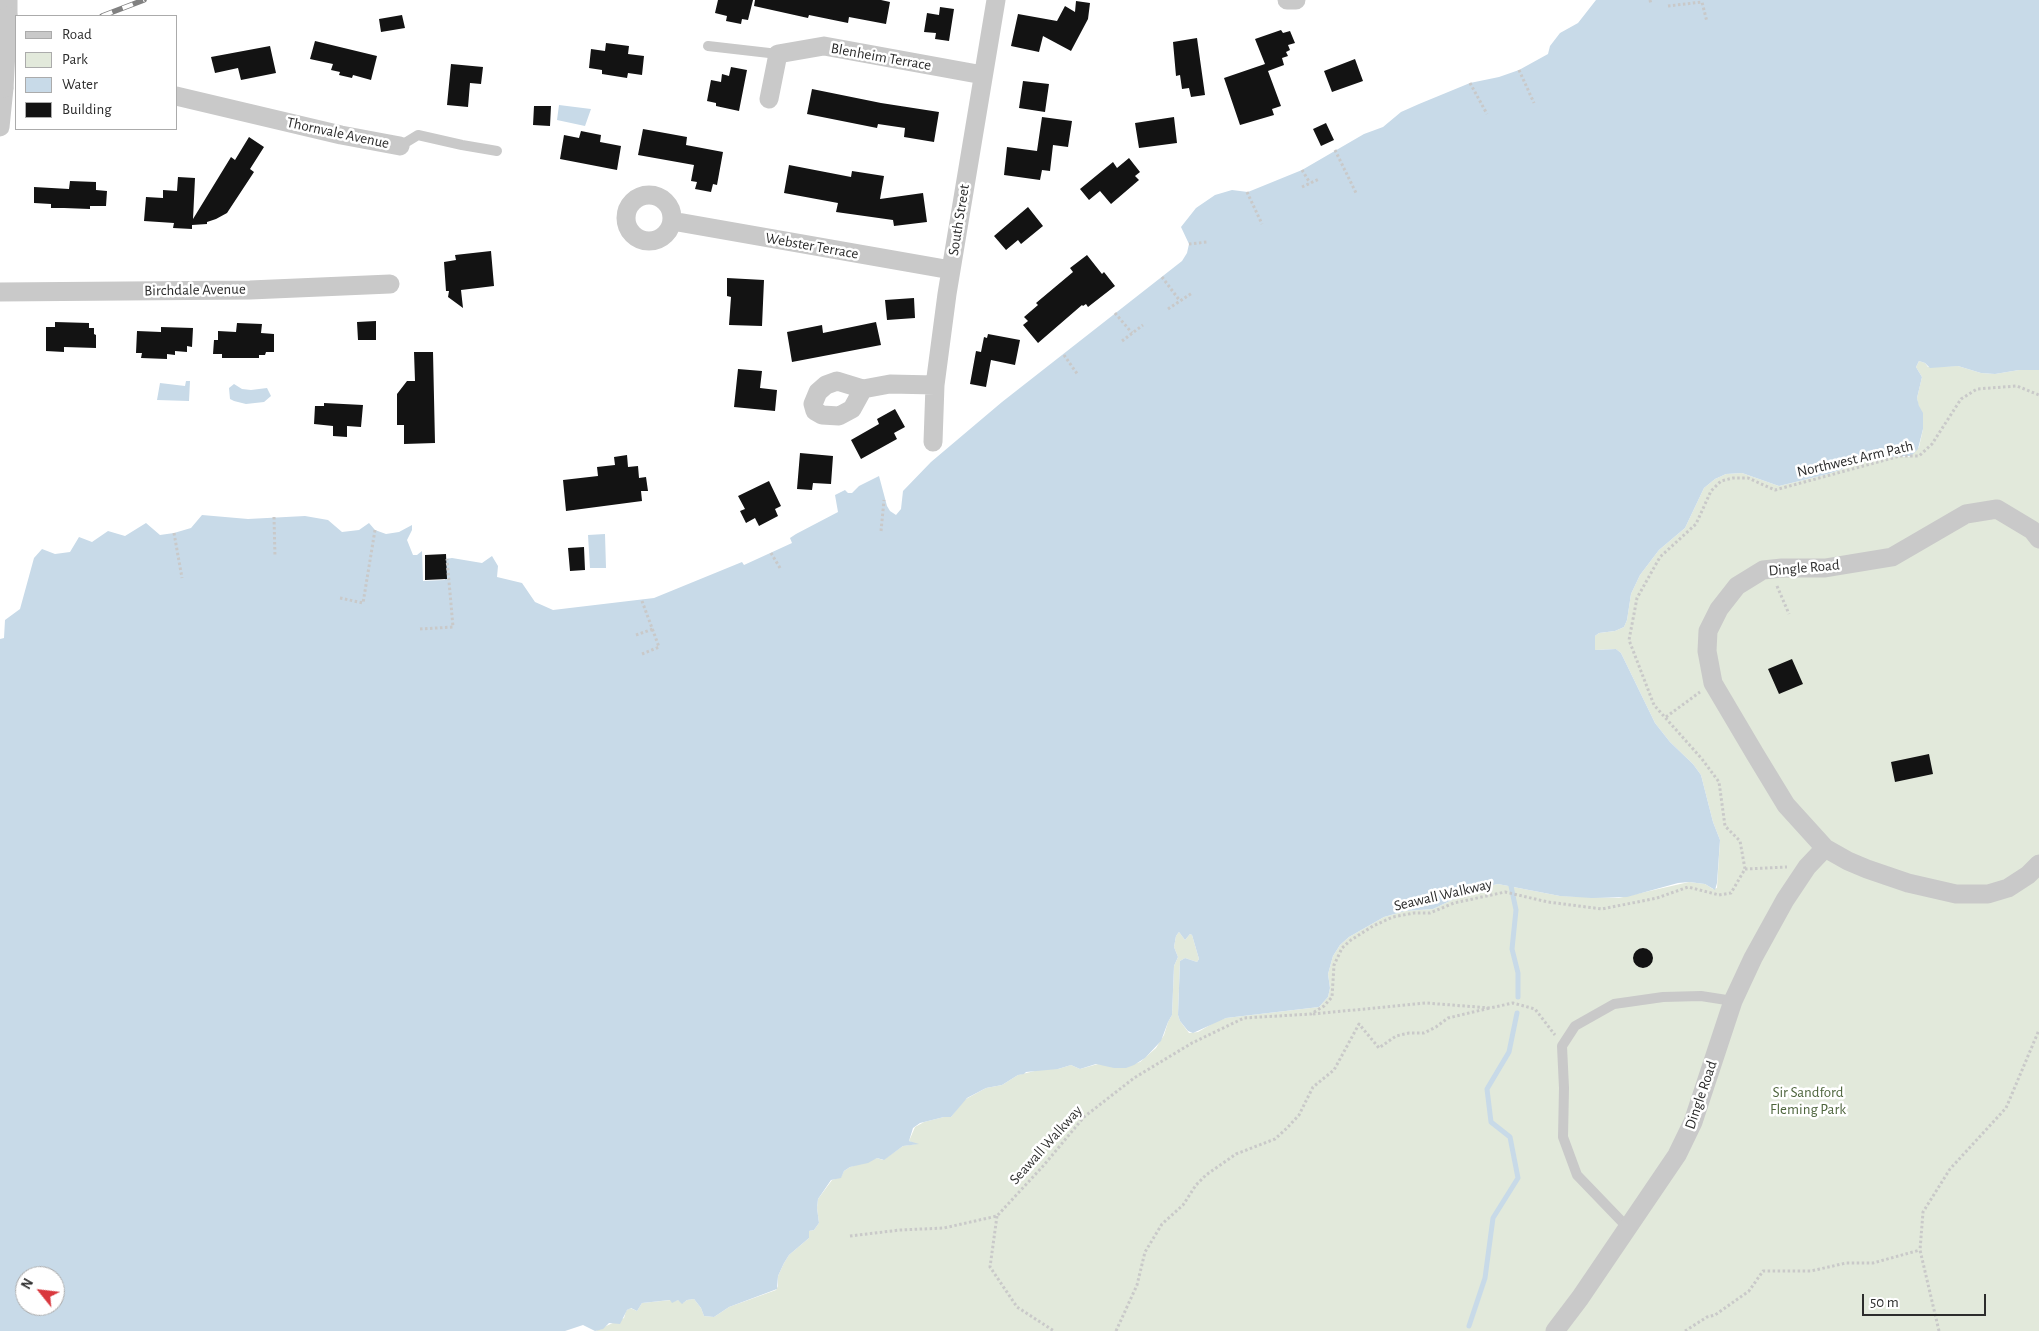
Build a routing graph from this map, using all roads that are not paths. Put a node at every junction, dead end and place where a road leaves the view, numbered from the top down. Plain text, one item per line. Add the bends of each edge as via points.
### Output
1 (996, 0) edge
2 (1287, 0) edge
3 (1296, 0) edge
4 (8, 8) edge
5 (708, 46) dead end
6 (778, 54) junction
7 (983, 75) junction
8 (8, 93) edge
9 (178, 96) edge
10 (769, 99) dead end
11 (0, 127) edge
12 (400, 146) joint
13 (497, 151) dead end
14 (672, 221) dead end
15 (951, 270) junction
16 (390, 284) dead end
17 (0, 292) edge
18 (935, 385) junction
19 (863, 389) dead end
20 (933, 442) dead end
21 (2039, 539) edge
22 (1825, 848) junction
23 (2039, 864) edge
24 (1733, 1001) junction
25 (1628, 1228) junction
26 (1555, 1331) edge

1 - 7 street, South Street
2 - 3 street
4 - 8 street, bridge
5 - 6 lane, Blenheim Terrace
6 - 7 street, Blenheim Terrace via 824,46
6 - 10 street
7 - 15 street, South Street
8 - 11 street
9 - 12 street, Thornvale Avenue via 332,134
12 - 13 lane, Thornvale Avenue via 418,135
14 - 15 street, Webster Terrace
15 - 18 street, South Street
16 - 17 street, Birchdale Avenue via 250,290
18 - 19 street via 890,384
18 - 20 street, South Street
21 - 22 street, Dingle Road via 2032,530 1997,509 1966,514 1892,557 1825,568 1763,570 1737,586 1718,609 1708,631 1712,683 1786,805
22 - 23 street, Dingle Road via 1867,869 1956,894 1988,894 2008,888
22 - 24 street, Dingle Road via 1784,900
24 - 25 street, Dingle Road via 1689,1131 1677,1155
24 - 25 lane via 1701,996 1663,996 1614,1004 1575,1026 1562,1046 1563,1137 1578,1175
25 - 26 street, Dingle Road

